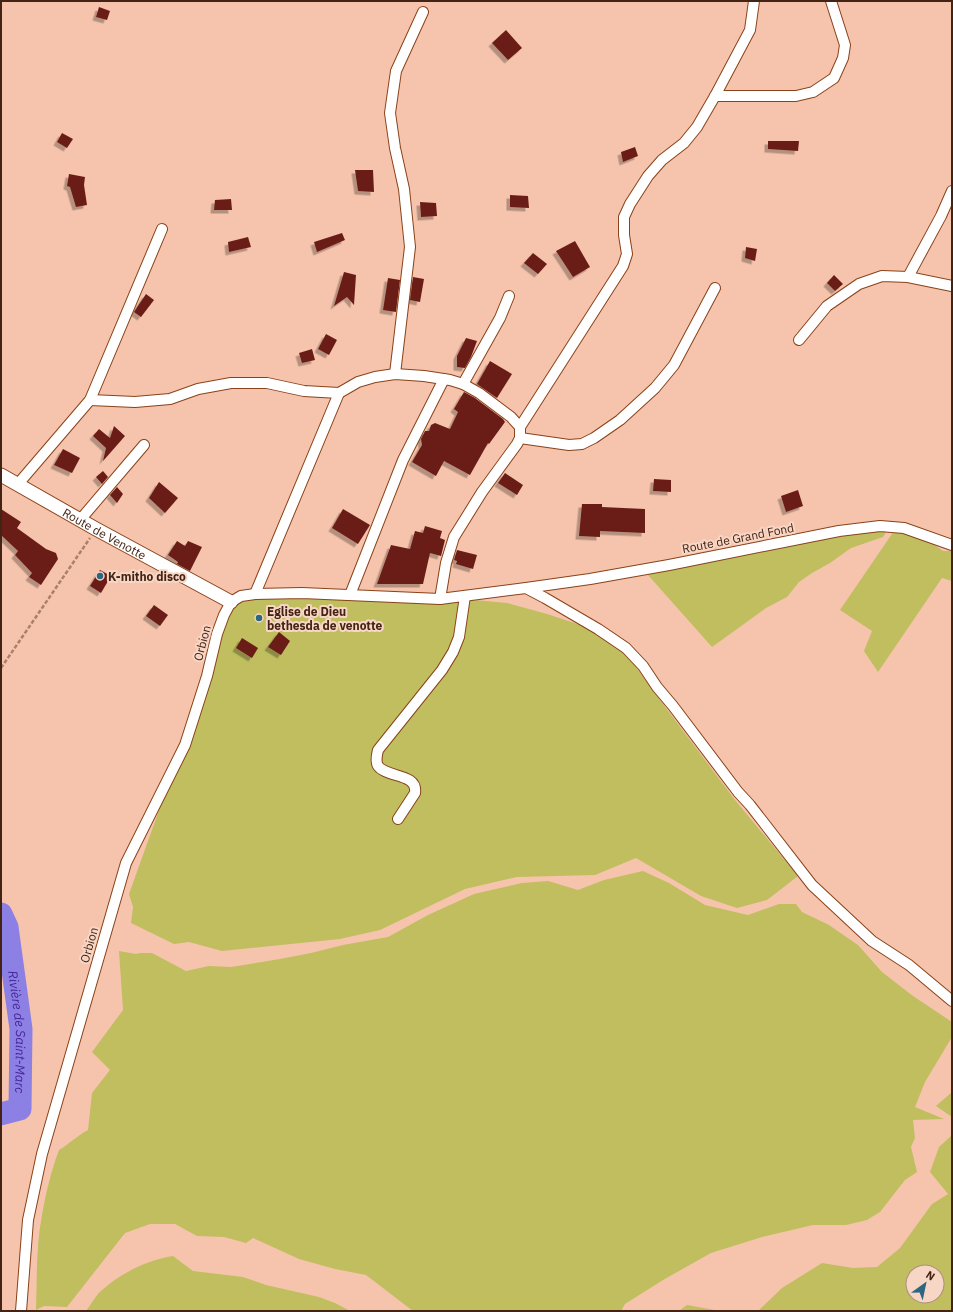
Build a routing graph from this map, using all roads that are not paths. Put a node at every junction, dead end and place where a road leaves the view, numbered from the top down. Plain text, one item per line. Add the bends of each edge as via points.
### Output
1 (754, 1) edge
2 (830, 1) edge
3 (423, 12) dead end
4 (715, 96) junction
5 (952, 191) edge
6 (162, 229) dead end
7 (908, 277) junction
8 (952, 286) edge
9 (715, 288) dead end
10 (509, 296) dead end
11 (799, 340) dead end
12 (395, 374) junction
13 (444, 379) junction
14 (463, 384) junction
15 (339, 393) junction
16 (90, 400) junction
17 (520, 427) junction
18 (520, 438) junction
19 (144, 445) dead end
20 (1, 475) edge
21 (18, 484) junction
22 (80, 520) junction
23 (952, 545) edge
24 (526, 588) junction
25 (255, 594) junction
26 (350, 595) junction
27 (465, 596) junction
28 (440, 599) junction
29 (231, 602) junction
30 (398, 819) dead end
31 (952, 1001) edge
32 (21, 1311) edge

1 - 4 street via 750,30
2 - 4 street via 845,45 843,58 834,78 813,92 796,96
3 - 12 street via 396,71 390,113 404,189 410,247
4 - 17 street via 684,144 662,160 630,204 624,217 627,254 623,266
5 - 7 street
6 - 16 street
7 - 8 street
7 - 11 street via 882,276 859,284 827,306
9 - 18 street via 674,365 655,388 620,420 582,444 569,445
10 - 14 street via 486,346
12 - 13 street
12 - 15 street via 358,382
13 - 14 street
13 - 26 street via 403,460
14 - 17 street via 480,393
15 - 16 street via 304,391 267,383 231,383 198,389 170,399 135,402
15 - 25 street
16 - 21 street
17 - 18 street
18 - 28 street via 454,537 446,563
19 - 22 street
20 - 21 street, Route de Venotte
21 - 22 street, Route de Venotte
22 - 29 street, Route de Venotte
23 - 24 street, Route de Grand Fond via 904,528 880,526 839,531 590,579
24 - 27 street, Route de Grand Fond
24 - 31 street via 626,648 643,666 812,885 872,941 909,966
25 - 26 street, Route de Grand Fond
25 - 29 street, Route de Grand Fond via 242,596
26 - 28 street, Route de Grand Fond
27 - 28 street, Route de Grand Fond
27 - 30 street via 459,637 453,652 442,670 378,750 378,766 409,780 416,788
29 - 32 street, Orbion via 217,634 207,676 185,745 126,864 42,1154 28,1220

